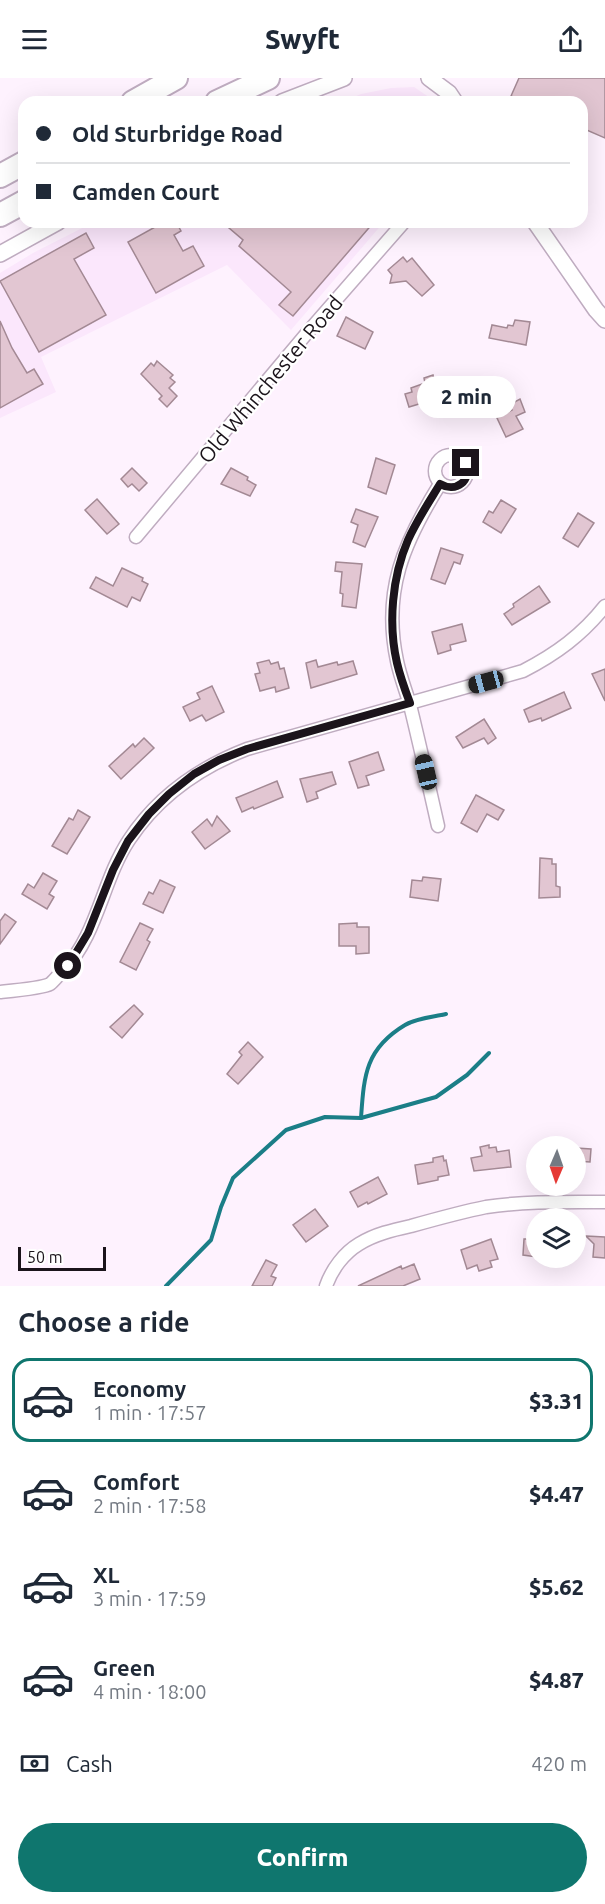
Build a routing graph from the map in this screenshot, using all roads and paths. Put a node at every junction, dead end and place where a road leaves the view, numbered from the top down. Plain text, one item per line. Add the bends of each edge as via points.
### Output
1 (154, 78) edge
2 (176, 78) edge
3 (244, 78) edge
4 (268, 78) edge
5 (344, 78) edge
6 (429, 78) edge
7 (130, 96) edge
8 (144, 96) edge
9 (212, 96) edge
10 (230, 96) edge
11 (298, 96) edge
12 (452, 96) edge
13 (18, 166) edge
14 (0, 176) edge
15 (18, 205) edge
16 (0, 215) edge
17 (47, 228) edge
18 (399, 228) edge
19 (539, 228) edge
20 (0, 254) edge
21 (605, 320) edge
22 (440, 484) dead end
23 (136, 537) dead end
24 (605, 606) edge
25 (410, 703) junction
26 (438, 826) dead end
27 (0, 992) edge
28 (605, 1202) edge
29 (326, 1286) edge

1 - 7 highway
2 - 8 highway
3 - 9 highway
4 - 10 highway
5 - 11 street
6 - 12 street
13 - 14 highway
15 - 16 highway
17 - 20 street
18 - 23 street, Old Whinchester Road
19 - 21 street
22 - 25 street via 407,542 395,585 393,634
24 - 25 street via 572,641 532,666
25 - 26 street
25 - 27 street via 247,749 194,774 149,814 128,841 88,933 68,966 49,984
28 - 29 street via 487,1207 375,1236 346,1254

